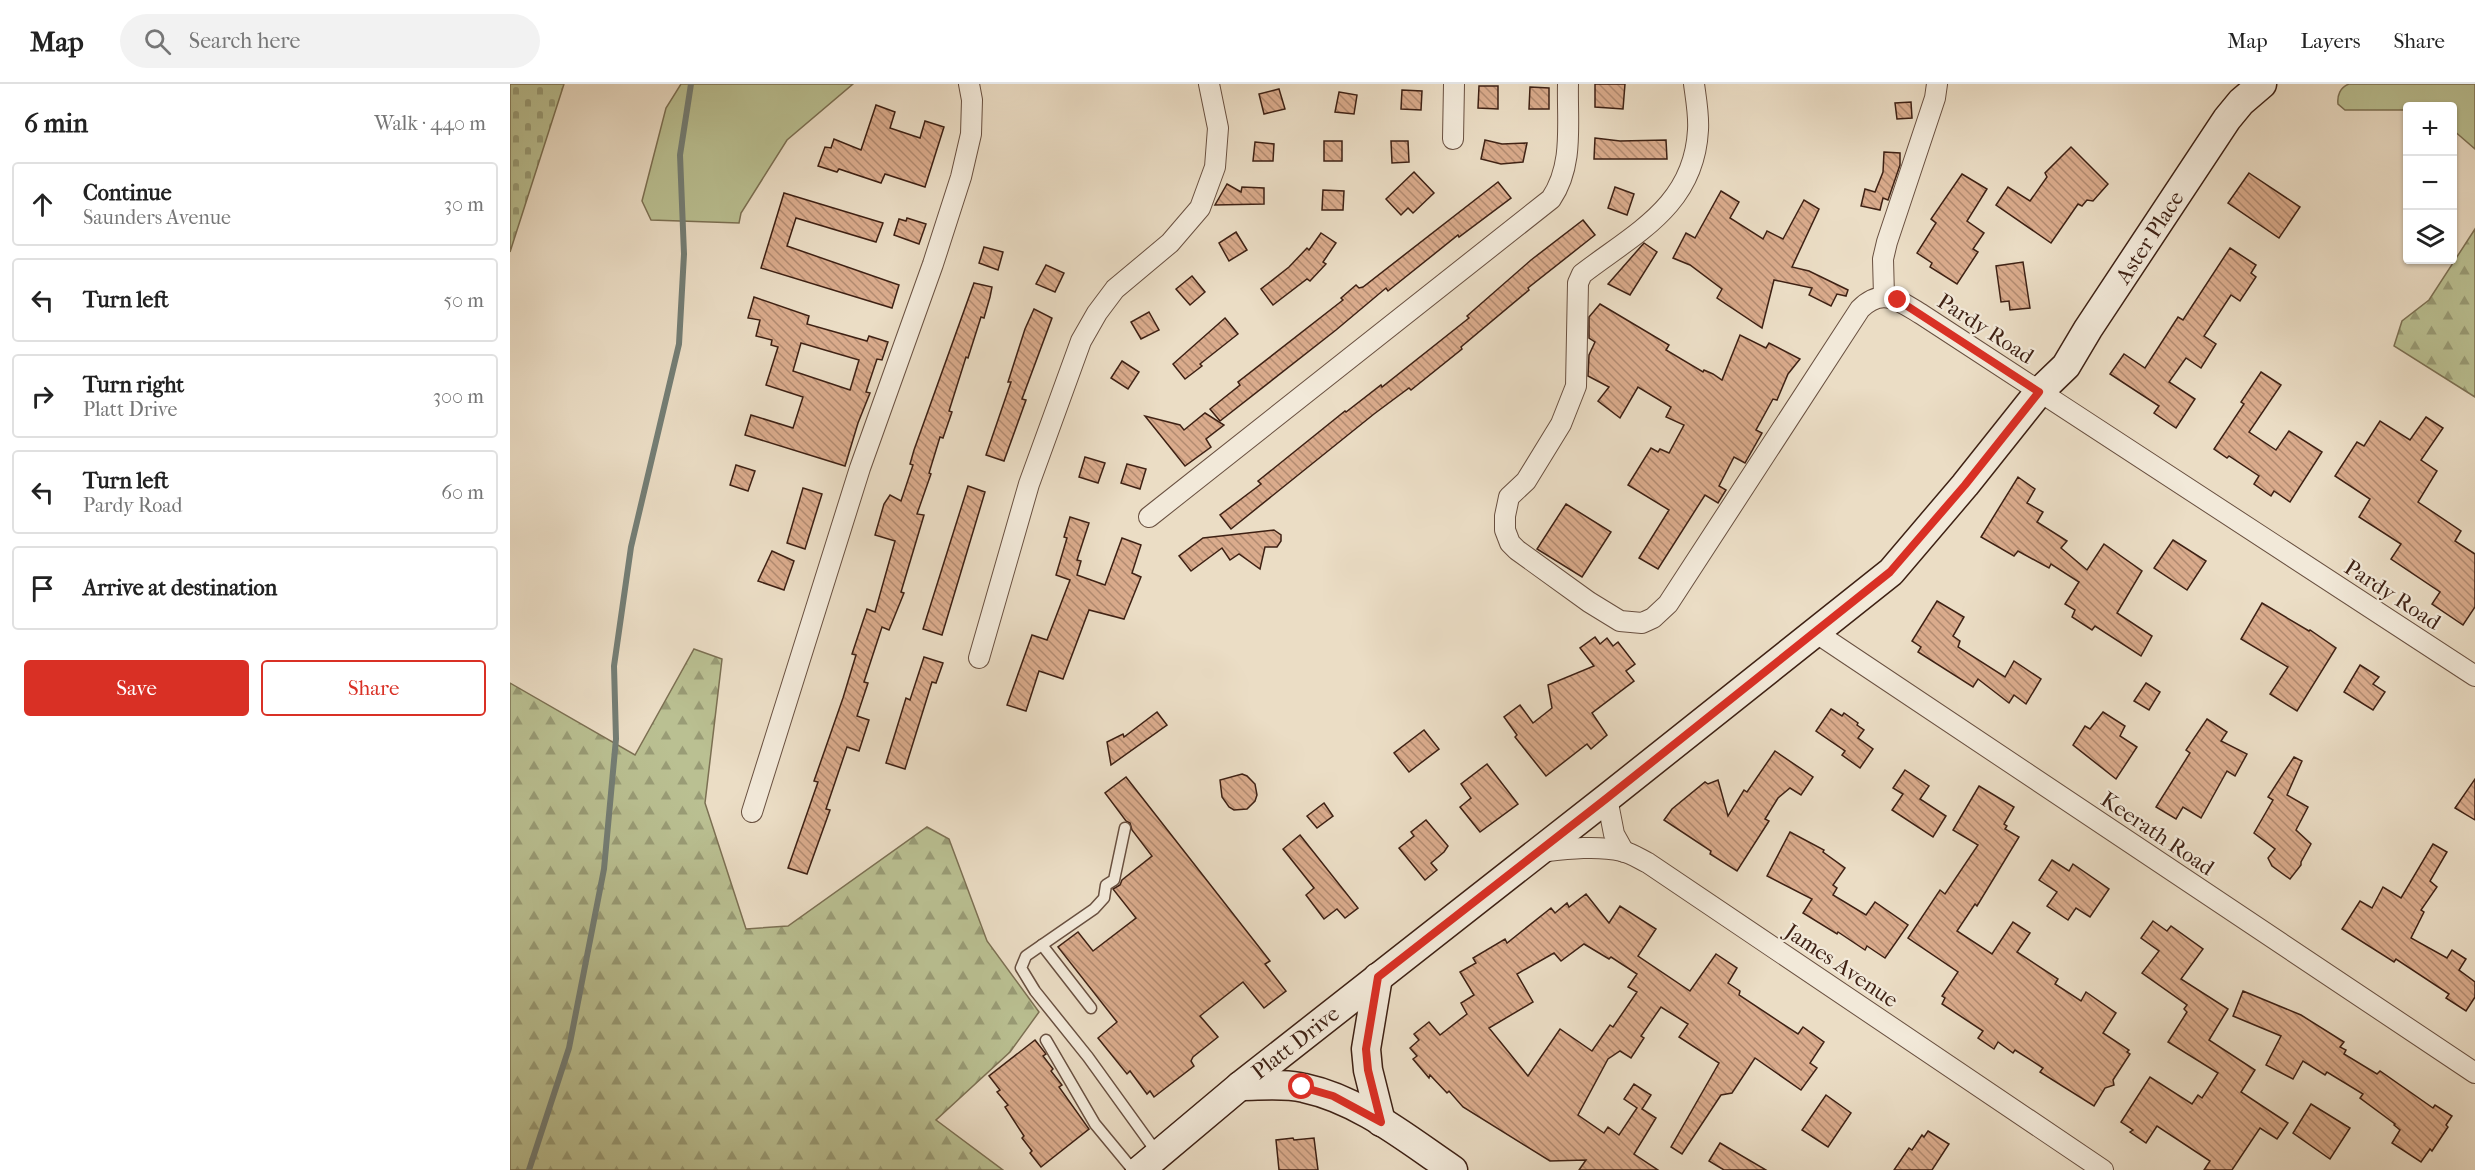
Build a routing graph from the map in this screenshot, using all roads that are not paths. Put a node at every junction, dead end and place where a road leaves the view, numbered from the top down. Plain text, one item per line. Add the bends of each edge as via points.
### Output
1 (969, 84) edge
2 (1209, 84) edge
3 (1454, 84) edge
4 (1568, 84) edge
5 (1694, 84) edge
6 (1937, 84) edge
7 (2262, 84) edge
8 (1453, 139) dead end
9 (1884, 296) junction
10 (2039, 392) junction
11 (1149, 517) dead end
12 (1815, 632) junction
13 (979, 658) dead end
14 (2475, 676) edge
15 (1607, 798) junction
16 (752, 812) dead end
17 (1125, 828) dead end
18 (1537, 852) junction
19 (1624, 852) junction
20 (1042, 945) junction
21 (1378, 977) junction
22 (1091, 1008) dead end
23 (1046, 1040) dead end
24 (2475, 1073) edge
25 (1240, 1086) junction
26 (1381, 1122) junction
27 (1149, 1162) edge
28 (1133, 1170) edge
29 (1453, 1170) edge
30 (2103, 1170) edge

1 - 16 street via 971,134 961,177 860,468
2 - 13 street via 1218,128 1215,167 1200,208 1170,243 1115,289 1081,341 1029,484
3 - 8 street
4 - 11 street via 1565,170 1551,199
5 - 9 street via 1699,128 1688,177 1669,207 1582,274 1578,283 1576,387 1561,424 1526,481 1509,497 1505,530 1510,543 1589,603 1620,621 1642,623 1653,618 1668,604 1860,309 1869,299
6 - 9 street via 1887,242 1883,259
7 - 10 street, Aster Place via 2227,119 2066,366
9 - 10 street, Pardy Road via 1898,300
10 - 12 street, Platt Drive via 1890,572
10 - 14 street, Pardy Road
12 - 15 street, Platt Drive
12 - 24 street, Keerath Road
15 - 18 street, Platt Drive
15 - 19 street via 1614,834
17 - 20 lane via 1116,874 1106,885 1104,898
18 - 19 street, James Avenue
18 - 21 street, Platt Drive
19 - 30 street, James Avenue via 1648,863
20 - 22 lane
20 - 27 lane via 1026,956 1023,973 1088,1057
21 - 25 street, Platt Drive
21 - 26 street via 1366,1049
23 - 28 lane via 1095,1124
25 - 26 street via 1302,1087 1333,1096
25 - 27 street, Platt Drive
26 - 29 street

